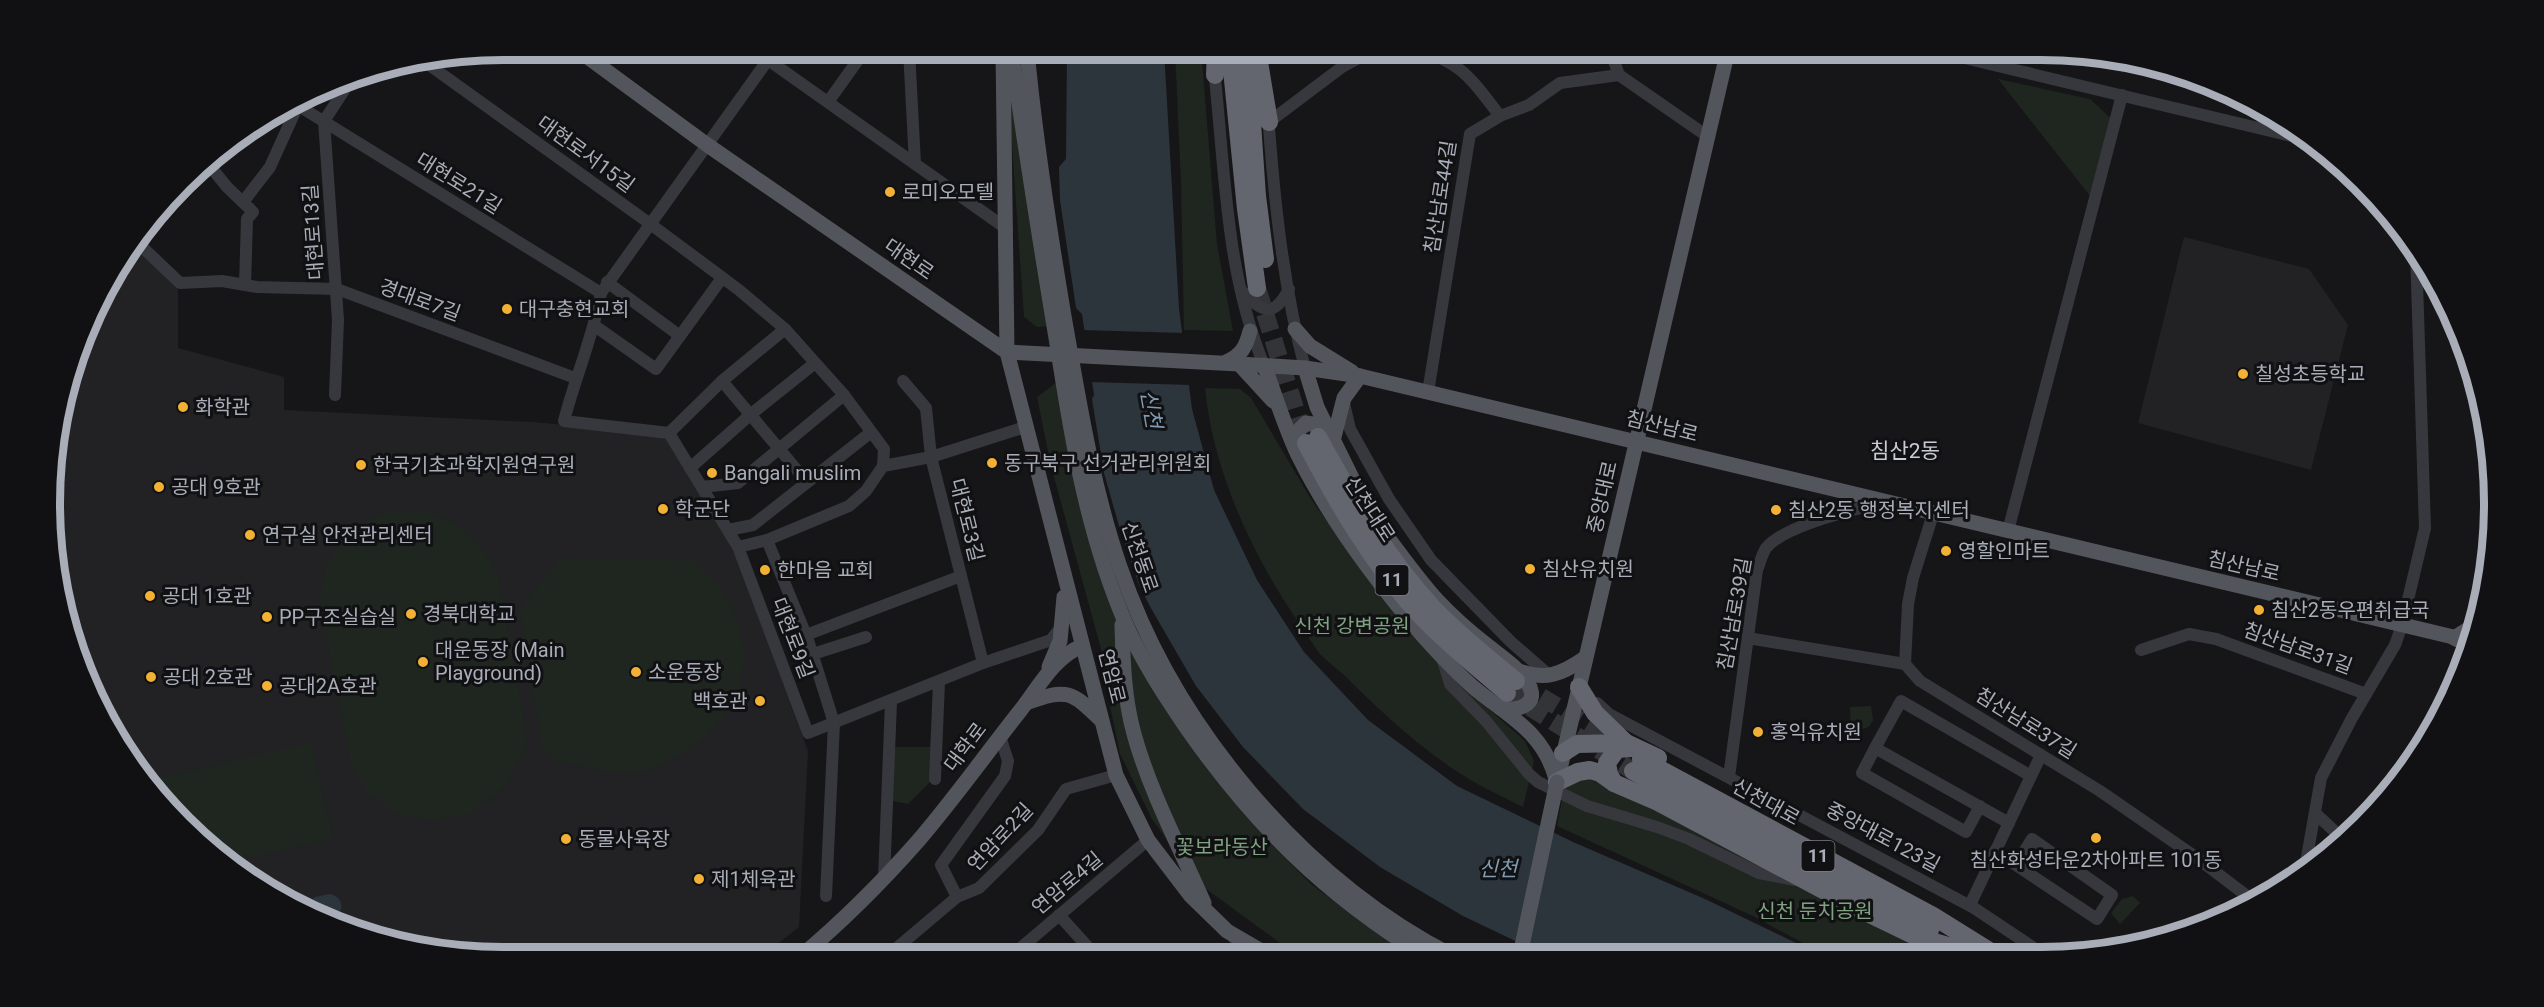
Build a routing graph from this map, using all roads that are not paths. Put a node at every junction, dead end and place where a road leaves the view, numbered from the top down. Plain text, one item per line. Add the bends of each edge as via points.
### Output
1 (592, 60) edge
2 (768, 60) edge
3 (779, 60) edge
4 (857, 60) edge
5 (909, 60) edge
6 (1003, 60) edge
7 (1012, 60) edge
8 (1028, 60) edge
9 (1214, 60) edge
10 (1231, 60) edge
11 (1248, 60) edge
12 (1259, 60) edge
13 (1265, 60) edge
14 (1354, 60) edge
15 (1446, 60) edge
16 (1614, 60) edge
17 (1726, 60) edge
18 (1973, 60) edge
19 (431, 67) edge
20 (1215, 75) joint
21 (1619, 75) junction
22 (344, 90) edge
23 (2122, 95) junction
24 (828, 102) junction
25 (303, 108) edge
26 (291, 114) edge
27 (1500, 116) junction
28 (324, 121) junction
29 (1269, 122) junction
30 (2286, 135) edge
31 (1707, 136) junction
32 (706, 144) junction
33 (915, 164) junction
34 (213, 169) edge
35 (243, 202) junction
36 (650, 223) junction
37 (1007, 229) junction
38 (142, 247) edge
39 (2417, 269) edge
40 (722, 278) junction
41 (245, 285) junction
42 (604, 288) junction
43 (1256, 288) junction
44 (337, 289) junction
45 (1289, 289) junction
46 (595, 326) junction
47 (785, 329) junction
48 (1295, 329) junction
49 (1250, 332) junction
50 (680, 336) junction
51 (1007, 352) junction
52 (1234, 360) junction
53 (815, 363) junction
54 (1264, 365) junction
55 (1305, 368) junction
56 (1360, 376) junction
57 (575, 378) junction
58 (722, 381) junction
59 (903, 381) dead end
60 (1428, 392) junction
61 (335, 395) dead end
62 (844, 395) junction
63 (1344, 398) junction
64 (1278, 408) junction
65 (750, 415) junction
66 (1025, 427) junction
67 (870, 433) junction
68 (669, 434) junction
69 (1313, 441) junction
70 (1636, 442) junction
71 (781, 449) junction
72 (931, 457) junction
73 (883, 466) junction
74 (690, 468) junction
75 (807, 482) junction
76 (702, 487) junction
77 (1883, 501) junction
78 (1933, 514) junction
79 (728, 530) junction
80 (2008, 531) junction
81 (767, 540) junction
82 (738, 547) junction
83 (961, 576) junction
84 (1065, 582) junction
85 (1132, 619) junction
86 (2403, 625) junction
87 (1063, 626) junction
88 (2465, 631) edge
89 (806, 635) junction
90 (866, 637) dead end
91 (1748, 638) junction
92 (2454, 638) junction
93 (2462, 640) edge
94 (2461, 643) edge
95 (1082, 646) junction
96 (1035, 647) junction
97 (2141, 650) dead end
98 (813, 654) junction
99 (1442, 657) junction
100 (1585, 658) junction
101 (1051, 662) junction
102 (983, 663) junction
103 (1905, 664) junction
104 (1549, 675) junction
105 (1046, 677) junction
106 (939, 682) junction
107 (1579, 687) junction
108 (1510, 688) junction
109 (2366, 694) junction
110 (891, 702) junction
111 (1026, 703) junction
112 (1102, 721) junction
113 (834, 723) junction
114 (1000, 736) junction
115 (1875, 748) junction
116 (1563, 753) junction
117 (1634, 755) junction
118 (2041, 755) junction
119 (1116, 775) junction
120 (2031, 776) junction
121 (1728, 777) junction
122 (935, 779) dead end
123 (1557, 782) junction
124 (1614, 783) junction
125 (1980, 806) junction
126 (2316, 814) junction
127 (2009, 823) junction
128 (2337, 833) edge
129 (1148, 840) junction
130 (1995, 851) junction
131 (2307, 857) edge
132 (2016, 865) junction
133 (884, 879) junction
134 (1810, 882) junction
135 (826, 896) dead end
136 (2247, 896) edge
137 (957, 897) junction
138 (1970, 905) junction
139 (1207, 912) junction
140 (1059, 915) junction
141 (1227, 931) junction
142 (811, 947) edge
143 (898, 947) edge
144 (1022, 947) edge
145 (1087, 947) edge
146 (1242, 947) edge
147 (1255, 947) edge
148 (1412, 947) edge
149 (1438, 947) edge
150 (1522, 947) edge
151 (1950, 947) edge
152 (1959, 947) edge
153 (1983, 947) edge
154 (2033, 947) edge

1 - 32 main road, 대현로
2 - 32 street
3 - 24 street
4 - 24 street
5 - 33 street
6 - 37 main road, 연암로
7 - 85 main road, 신천동로 via 1079,478 1102,559
8 - 85 main road, 신천동로 via 1054,255 1092,473
9 - 20 highway
10 - 43 highway
11 - 43 highway via 1257,196
12 - 29 highway
13 - 29 street
14 - 29 street
15 - 27 street via 1473,81
16 - 21 street
17 - 31 main road, 중앙대로
18 - 23 street
19 - 36 street, 대현로서15길
20 - 43 street via 1225,204
21 - 27 street, 침산남로44길 via 1560,83 1529,105
21 - 31 street
22 - 28 street
23 - 30 street
23 - 80 street
24 - 33 street
25 - 28 street, 대현로21길
26 - 35 street, 대현로21길 via 284,130 287,133 270,167
27 - 60 street, 침산남로44길 via 1470,134
28 - 42 street, 대현로21길
28 - 44 street, 대현로13길
29 - 45 street
31 - 70 main road, 중앙대로
32 - 36 street
32 - 51 main road, 대현로
33 - 37 street
34 - 35 street
35 - 41 street via 253,212 247,219
36 - 40 street, 대현로서15길
36 - 42 street
37 - 51 main road, 연암로
38 - 41 street, 경대로7길 via 180,282
39 - 86 street, 침산남로31길 via 2425,528
40 - 47 street, 대현로서15길
40 - 50 street
41 - 44 street, 경대로7길
42 - 46 street
42 - 50 street
43 - 45 street via 1257,307 1269,309 1282,303
43 - 49 street
44 - 57 street, 경대로7길
44 - 61 street, 대현로13길
45 - 48 street
46 - 50 street via 656,369
46 - 57 street
47 - 53 street, 대현로서15길
47 - 58 street
48 - 55 street
48 - 56 main road via 1310,346
49 - 52 main road via 1247,344
49 - 54 street
51 - 52 main road, bridge
51 - 66 main road, 연암로
52 - 54 main road
52 - 64 main road
53 - 62 street, 대현로서15길
53 - 65 street
54 - 55 main road, 침산남로
54 - 64 main road
55 - 56 main road, 침산남로
55 - 69 main road via 1317,407
56 - 60 main road, 침산남로
56 - 63 main road
57 - 68 street via 564,422
58 - 65 street
58 - 68 street
59 - 72 street, 대현로3길 via 926,408
60 - 70 main road, 침산남로
62 - 67 street, 대현로서15길
62 - 71 street
63 - 69 main road
63 - 104 street via 1350,429 1389,499 1431,560
64 - 69 main road
65 - 71 street
65 - 74 street
66 - 72 street, 대현로3길
66 - 84 main road, 연암로
67 - 73 street, 대현로서15길 via 884,449
67 - 75 street
68 - 74 street, 대현로9길
69 - 99 main road via 1299,458 1343,534
69 - 108 highway, 신천대로 / 11 via 1380,542 1433,607
70 - 77 main road, 침산남로
70 - 100 main road, 중앙대로
71 - 75 street
71 - 76 street via 738,483
72 - 73 street, 대현로3길
72 - 83 street, 대현로3길
73 - 81 street via 866,491 849,506
74 - 76 street, 대현로9길
75 - 79 street via 753,525
76 - 79 street, 대현로9길
77 - 78 main road, 침산남로
77 - 91 street, 침산남로39길 via 1807,525 1783,535 1766,549 1757,570
78 - 80 main road, 침산남로
78 - 103 street via 1908,604
79 - 82 street, 대현로9길
80 - 86 main road, 침산남로
81 - 82 street
81 - 89 street
82 - 113 street, 대현로9길 via 808,733
83 - 89 street, 대현로3길
83 - 102 street
84 - 87 main road
84 - 95 main road, 연암로
85 - 139 main road via 1122,625 1123,678 1134,734
85 - 148 main road, 신천동로 via 1175,711 1262,824 1356,910
85 - 149 main road, 신천동로 via 1252,795 1340,882
86 - 92 main road, 침산남로
86 - 109 street, 침산남로31길
87 - 96 street, 대현로9길 via 1051,640
87 - 101 main road
88 - 92 main road
89 - 98 street, 대현로9길
90 - 98 street, 대현로9길
91 - 103 street
91 - 121 street, 침산남로39길
92 - 93 main road, 침산남로
92 - 94 main road
95 - 105 main road, 대학로 via 1069,651
95 - 112 main road, 연암로
96 - 101 street via 1043,649
96 - 102 street, 대현로9길
97 - 109 street, 침산남로31길 via 2189,634 2216,639
98 - 113 street, 대현로9길
99 - 108 main road via 1473,686
99 - 134 street via 1450,684 1538,782 1587,806 1689,839 1759,873
100 - 104 main road
100 - 107 main road, 중앙대로
101 - 105 main road
102 - 106 street, 대현로9길
103 - 118 street, 침산남로37길 via 1920,681
104 - 108 main road via 1534,676
105 - 111 main road, 대학로
106 - 110 street, 대현로9길
106 - 122 street, 대학로
107 - 116 main road, 중앙대로
107 - 117 highway via 1595,713
107 - 121 street, 중앙대로123길 via 1609,714
108 - 123 main road via 1552,763
109 - 126 street, 침산남로31길 via 2321,778
110 - 113 street, 대현로9길
110 - 133 street
111 - 112 main road via 1065,693 1080,700
111 - 114 main road, 대학로
112 - 119 main road, 연암로
113 - 135 street
114 - 133 main road, 대학로
114 - 137 street via 1008,761 1005,777 941,865
115 - 120 street via 1901,701
115 - 125 street
115 - 125 street via 1862,773 1966,832
116 - 117 highway via 1577,744
116 - 123 main road, 중앙대로
117 - 124 highway via 1617,749 1613,753 1607,763
117 - 152 highway, 신천대로 / 11
117 - 153 highway via 1742,800 1871,884 1934,916
118 - 120 street
118 - 136 street, 침산남로37길 via 2100,791
119 - 129 main road, 연암로
119 - 137 street, 연암로2길 via 1066,789 1038,830 980,888
120 - 127 street
121 - 138 street, 중앙대로123길
123 - 124 highway via 1590,770
123 - 150 main road, 중앙대로, bridge
124 - 134 highway
125 - 127 street
126 - 128 street
126 - 131 street, 침산남로31길
127 - 130 street
129 - 139 main road, 연암로
129 - 140 street, 연암로4길
130 - 132 street
130 - 138 street
132 - 132 street via 2097,919 2112,895 2032,839
133 - 142 main road, 대학로
134 - 151 highway via 1917,937
137 - 143 street, 연암로2길
138 - 154 street, 중앙대로123길
139 - 141 main road, 연암로
140 - 144 street, 연암로4길
140 - 145 street
141 - 146 street
141 - 147 main road, 연암로

